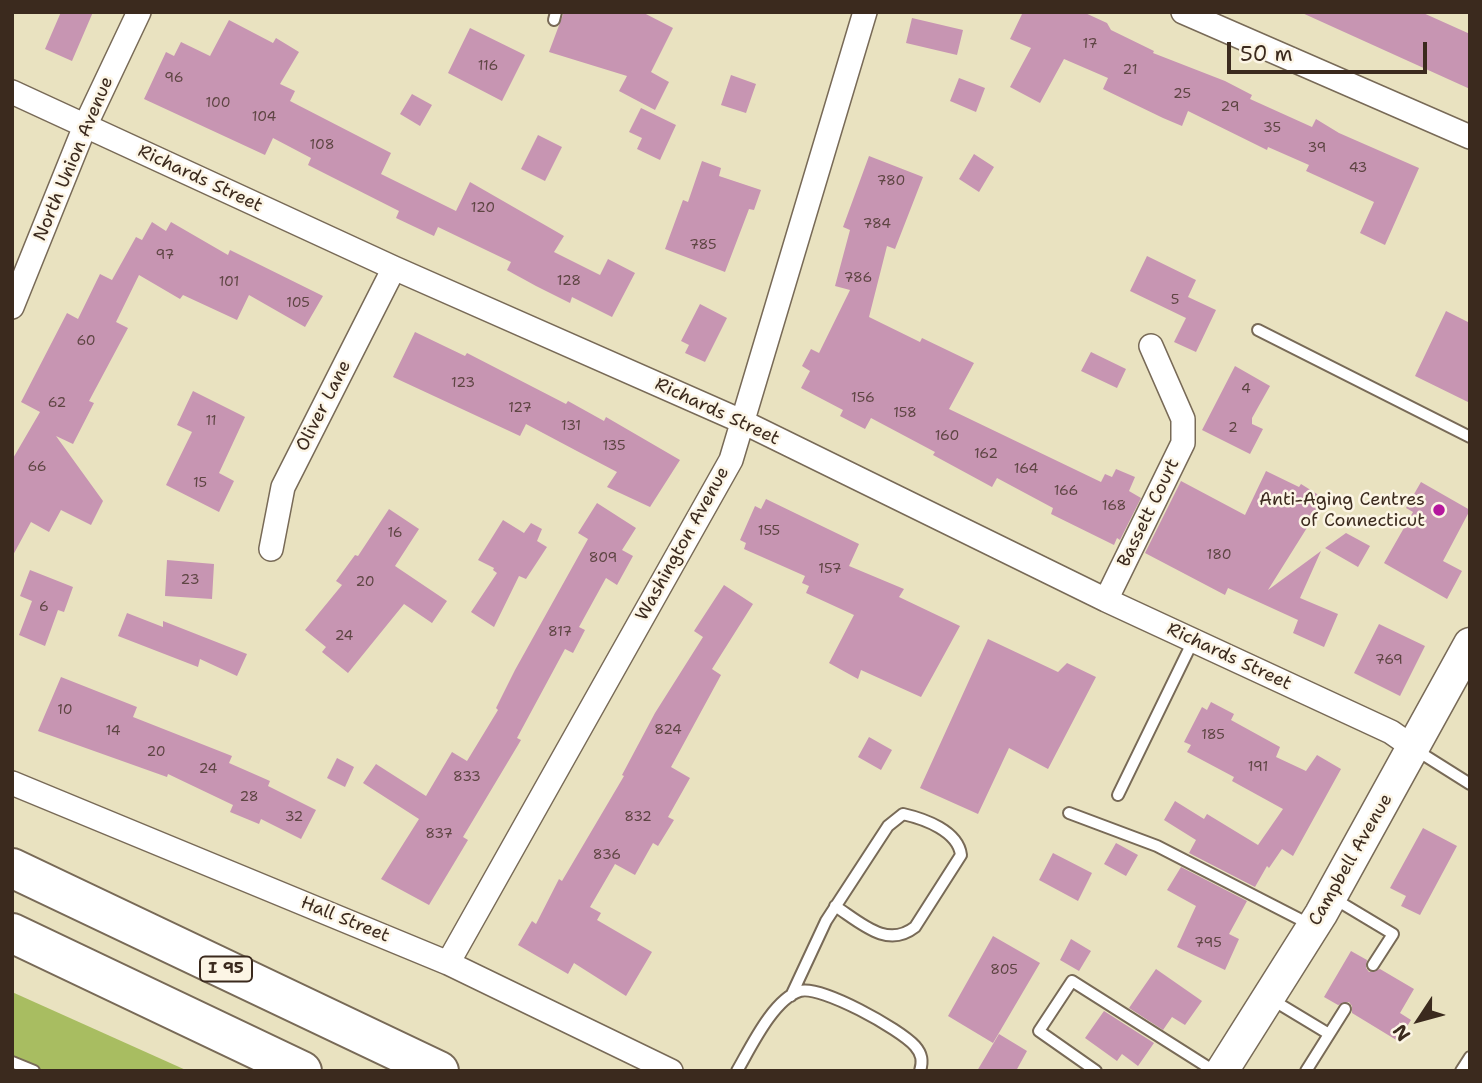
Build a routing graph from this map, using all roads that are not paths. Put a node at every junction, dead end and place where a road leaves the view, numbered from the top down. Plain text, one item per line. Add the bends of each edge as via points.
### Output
1 (139, 12) edge
2 (864, 12) edge
3 (1183, 12) edge
4 (12, 92) edge
5 (85, 126) junction
6 (1470, 137) edge
7 (394, 268) junction
8 (12, 307) edge
9 (1258, 330) dead end
10 (1151, 346) dead end
11 (741, 421) junction
12 (1470, 437) edge
13 (271, 549) dead end
14 (1107, 600) junction
15 (1193, 640) junction
16 (1467, 656) edge
17 (1414, 748) junction
18 (12, 783) edge
19 (1470, 784) edge
20 (1118, 795) dead end
21 (1069, 813) dead end
22 (12, 868) edge
23 (1331, 896) junction
24 (835, 906) junction
25 (1314, 926) junction
26 (12, 933) edge
27 (448, 963) junction
28 (1373, 965) dead end
29 (791, 996) junction
30 (1268, 998) junction
31 (1345, 1009) dead end
32 (1329, 1034) junction
33 (1470, 1057) edge
34 (12, 1062) edge
35 (34, 1071) edge
36 (302, 1071) edge
37 (439, 1071) edge
38 (671, 1071) edge
39 (737, 1071) edge
40 (920, 1071) edge
41 (1096, 1071) edge
42 (1214, 1071) edge
43 (1223, 1071) edge
44 (1306, 1071) edge
45 (1461, 1071) edge

1 - 5 street, North Union Avenue
2 - 11 street, Washington Avenue
3 - 6 street
4 - 5 street, Richards Street
5 - 7 street, Richards Street
5 - 8 street, North Union Avenue
7 - 11 street, Richards Street
7 - 13 street, Oliver Lane via 283,487
9 - 12 lane
10 - 14 street, Bassett Court via 1183,419 1183,443
11 - 14 street, Richards Street
11 - 27 street, Washington Avenue via 731,460
14 - 15 street, Richards Street
15 - 17 street, Richards Street via 1391,732
15 - 20 lane
16 - 17 main road, Campbell Avenue
17 - 19 lane
17 - 23 main road, Campbell Avenue
18 - 27 street, Hall Street
21 - 25 lane via 1157,846
22 - 37 highway, I 95
23 - 25 main road, Campbell Avenue
23 - 28 lane via 1393,934
24 - 24 lane via 888,826 904,814 926,821 954,837 960,846 961,855 906,934 883,936
24 - 29 lane
25 - 30 main road, Campbell Avenue
26 - 36 highway
27 - 38 street, Hall Street
29 - 39 lane via 766,1022
29 - 40 lane via 807,990 821,992 888,1026 914,1044 920,1053
30 - 32 lane
30 - 43 main road, Campbell Avenue
31 - 32 lane
32 - 44 lane
33 - 45 lane
34 - 35 lane
41 - 42 lane via 1039,1031 1072,981

